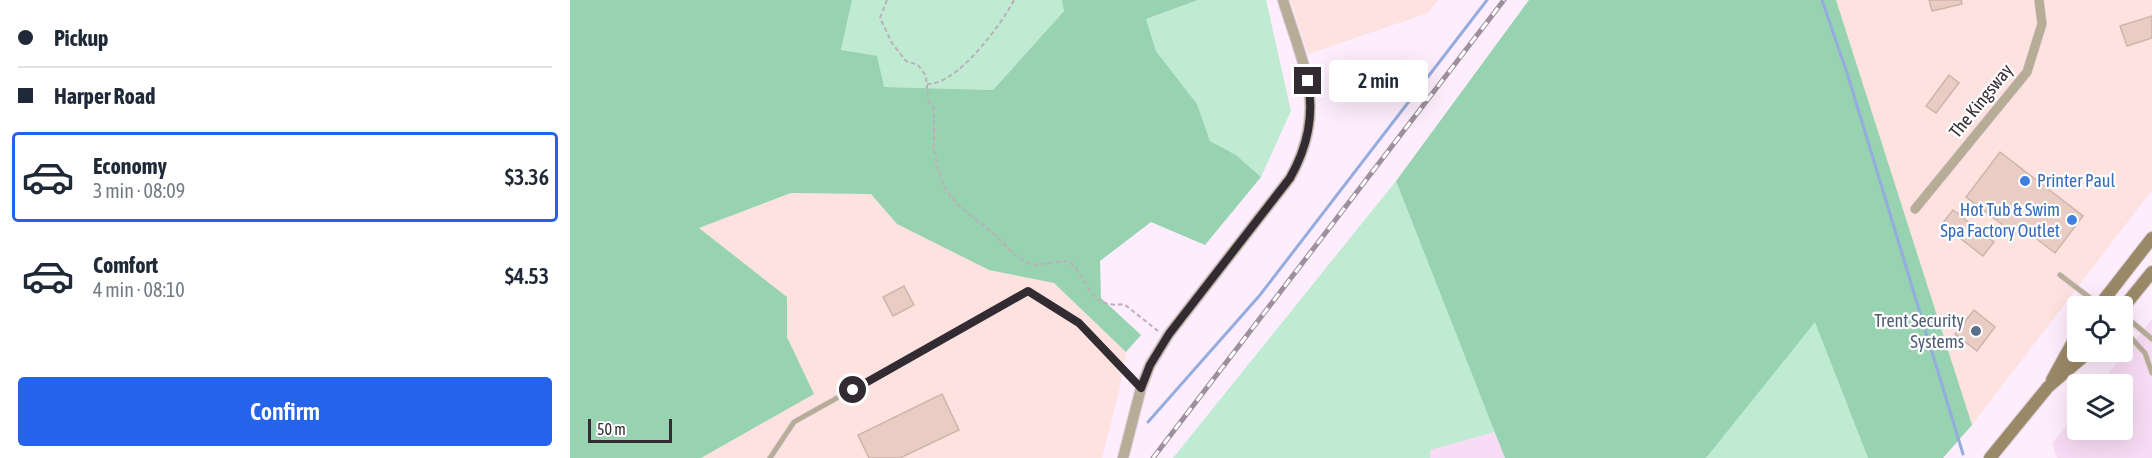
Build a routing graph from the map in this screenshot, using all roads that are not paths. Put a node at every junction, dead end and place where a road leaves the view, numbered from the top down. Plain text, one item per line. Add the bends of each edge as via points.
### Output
1 (1283, 0) edge
2 (2039, 0) edge
3 (1915, 209) dead end
4 (2152, 238) edge
5 (2152, 272) edge
6 (2060, 275) dead end
7 (2087, 296) edge
8 (2108, 296) edge
9 (2133, 296) edge
10 (2133, 323) edge
11 (2152, 339) edge
12 (2133, 340) edge
13 (2067, 353) edge
14 (2077, 362) edge
15 (2152, 373) edge
16 (2048, 387) junction
17 (1141, 388) junction
18 (770, 458) edge
19 (1123, 458) edge
20 (1990, 458) edge

1 - 17 street via 1311,94 1310,125 1300,160 1169,334
2 - 3 street, The Kingsway via 2042,24 2027,72
4 - 8 main road
5 - 9 main road
6 - 7 lane
10 - 11 lane
12 - 15 lane via 2145,353
13 - 16 main road
14 - 16 main road
16 - 20 main road
17 - 18 lane via 1079,323 1028,291 794,422
17 - 19 street

